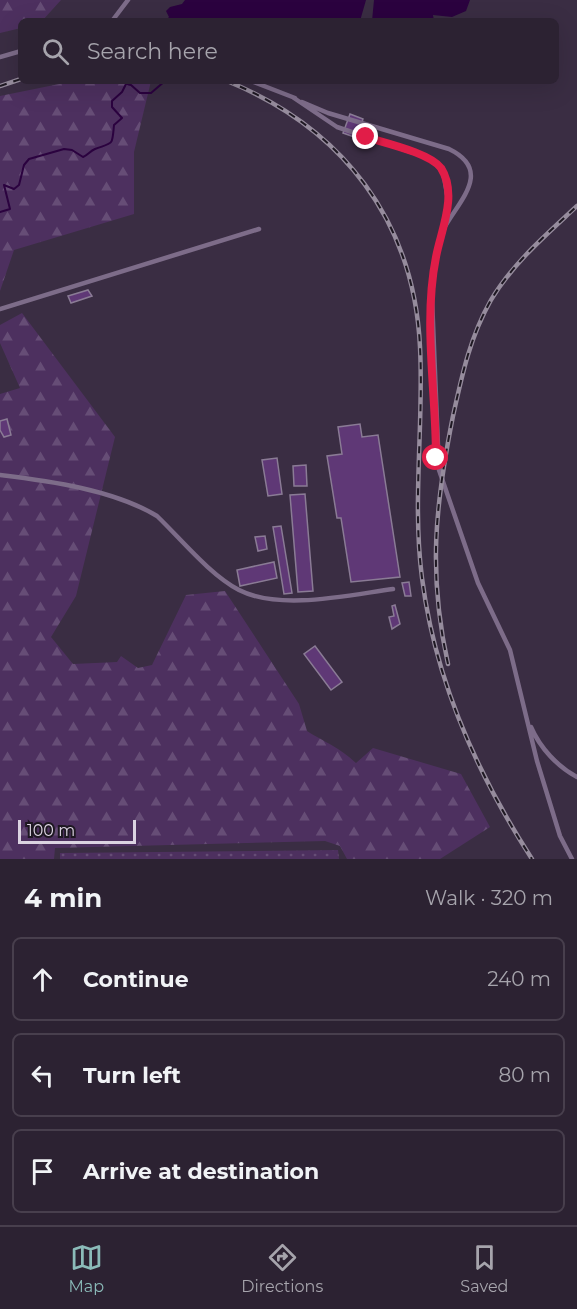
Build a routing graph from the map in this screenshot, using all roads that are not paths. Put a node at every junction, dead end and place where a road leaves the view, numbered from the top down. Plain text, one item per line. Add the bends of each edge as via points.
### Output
1 (128, 0) edge
2 (114, 18) edge
3 (18, 52) edge
4 (0, 57) edge
5 (259, 84) edge
6 (294, 98) junction
7 (259, 229) dead end
8 (442, 232) junction
9 (0, 309) edge
10 (0, 475) edge
11 (393, 589) dead end
12 (527, 720) junction
13 (577, 777) edge
14 (572, 859) edge

1 - 2 lane
3 - 4 lane
5 - 6 lane
6 - 8 lane via 337,127 435,161 447,191
6 - 8 lane via 347,119 449,149 463,158 470,172 469,190
7 - 9 lane
8 - 12 lane via 432,298 436,458 478,584 510,650
10 - 11 lane via 72,487 146,509 222,578 244,592 308,601
12 - 13 lane via 547,752
12 - 14 lane via 555,820

